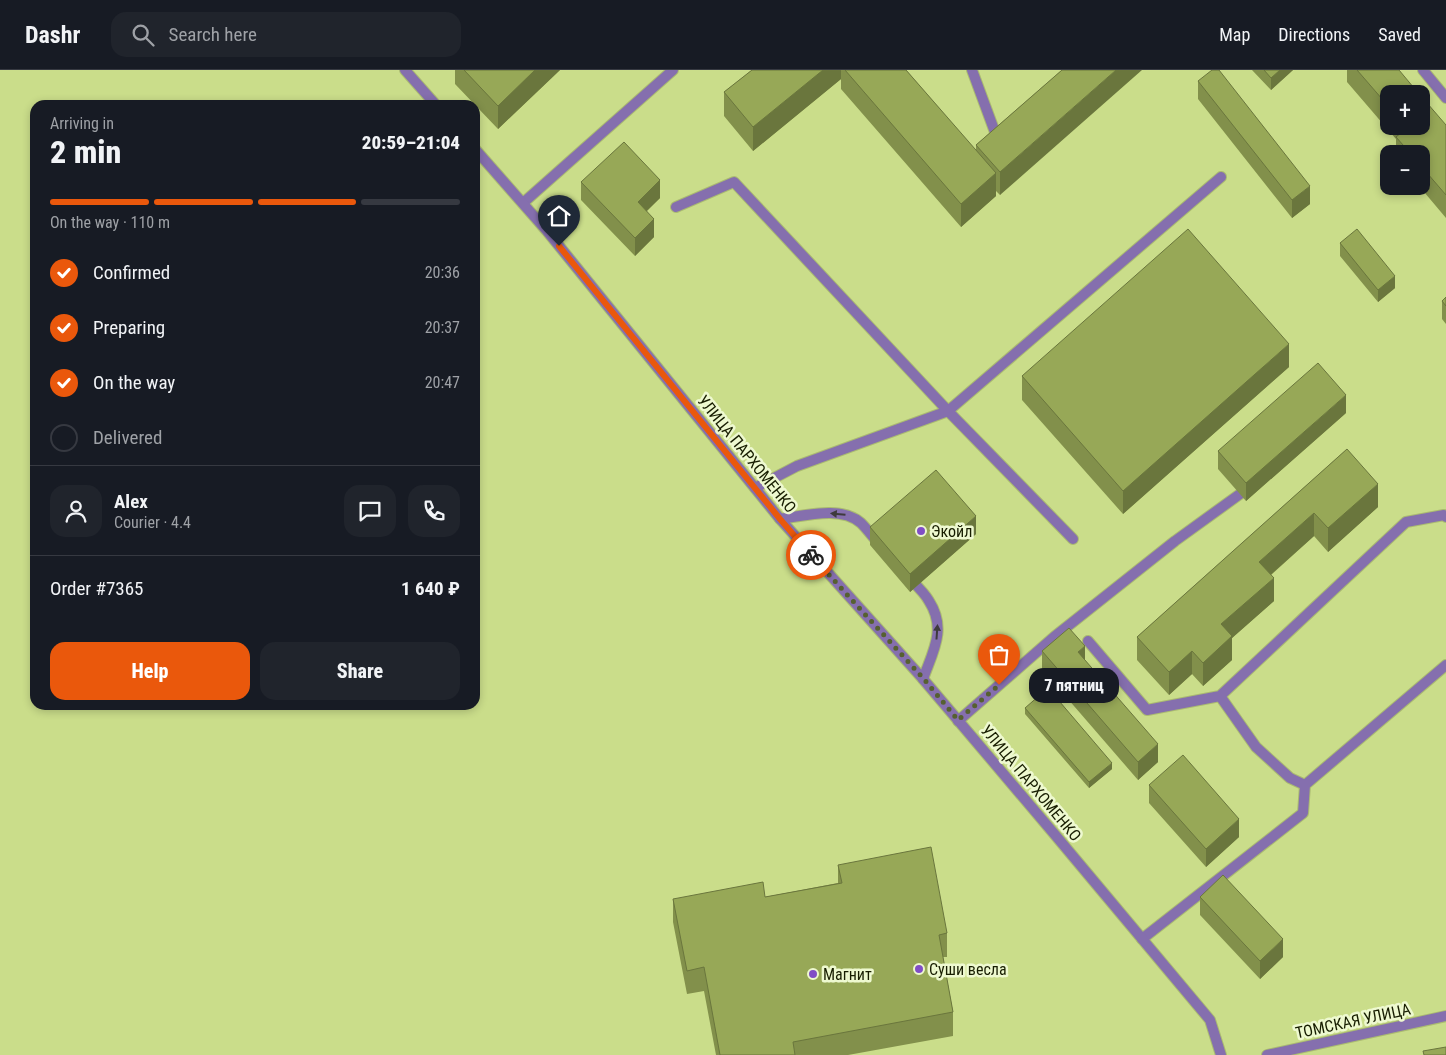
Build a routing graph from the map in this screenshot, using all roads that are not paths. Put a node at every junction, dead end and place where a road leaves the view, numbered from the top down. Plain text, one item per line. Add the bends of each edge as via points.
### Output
1 (406, 70) edge
2 (673, 70) edge
3 (972, 70) edge
4 (1423, 70) edge
5 (1446, 98) edge
6 (432, 100) edge
7 (996, 135) edge
8 (480, 155) edge
9 (1221, 177) dead end
10 (523, 203) junction
11 (676, 206) dead end
12 (948, 411) junction
13 (755, 488) junction
14 (1240, 494) edge
15 (1446, 517) edge
16 (780, 519) junction
17 (1073, 539) dead end
18 (885, 550) edge
19 (904, 572) edge
20 (1088, 640) dead end
21 (1446, 665) edge
22 (923, 678) junction
23 (1220, 696) junction
24 (958, 720) junction
25 (1305, 785) junction
26 (1142, 938) junction
27 (1446, 1016) edge
28 (1221, 1055) edge
29 (1267, 1055) edge

1 - 6 street
2 - 10 street
3 - 7 street
4 - 5 street
8 - 10 street, УЛИЦА ПАРХОМЕНКО
9 - 12 street
10 - 13 street, УЛИЦА ПАРХОМЕНКО
11 - 12 street via 734,182
12 - 13 street via 797,466
12 - 17 street
13 - 16 street, УЛИЦА ПАРХОМЕНКО
14 - 24 street via 1054,637
15 - 23 street via 1406,522
18 -> 16 street via 860,522 849,515 815,514
16 - 22 street, УЛИЦА ПАРХОМЕНКО
22 -> 19 street via 938,635 937,618 929,600
20 - 23 street via 1147,710
21 - 25 street
22 - 24 street, УЛИЦА ПАРХОМЕНКО
23 - 25 street via 1256,748 1290,778
24 - 26 street, УЛИЦА ПАРХОМЕНКО
25 - 26 street via 1303,813
26 - 28 street, УЛИЦА ПАРХОМЕНКО via 1210,1020
27 - 29 street, ТОМСКАЯ УЛИЦА

